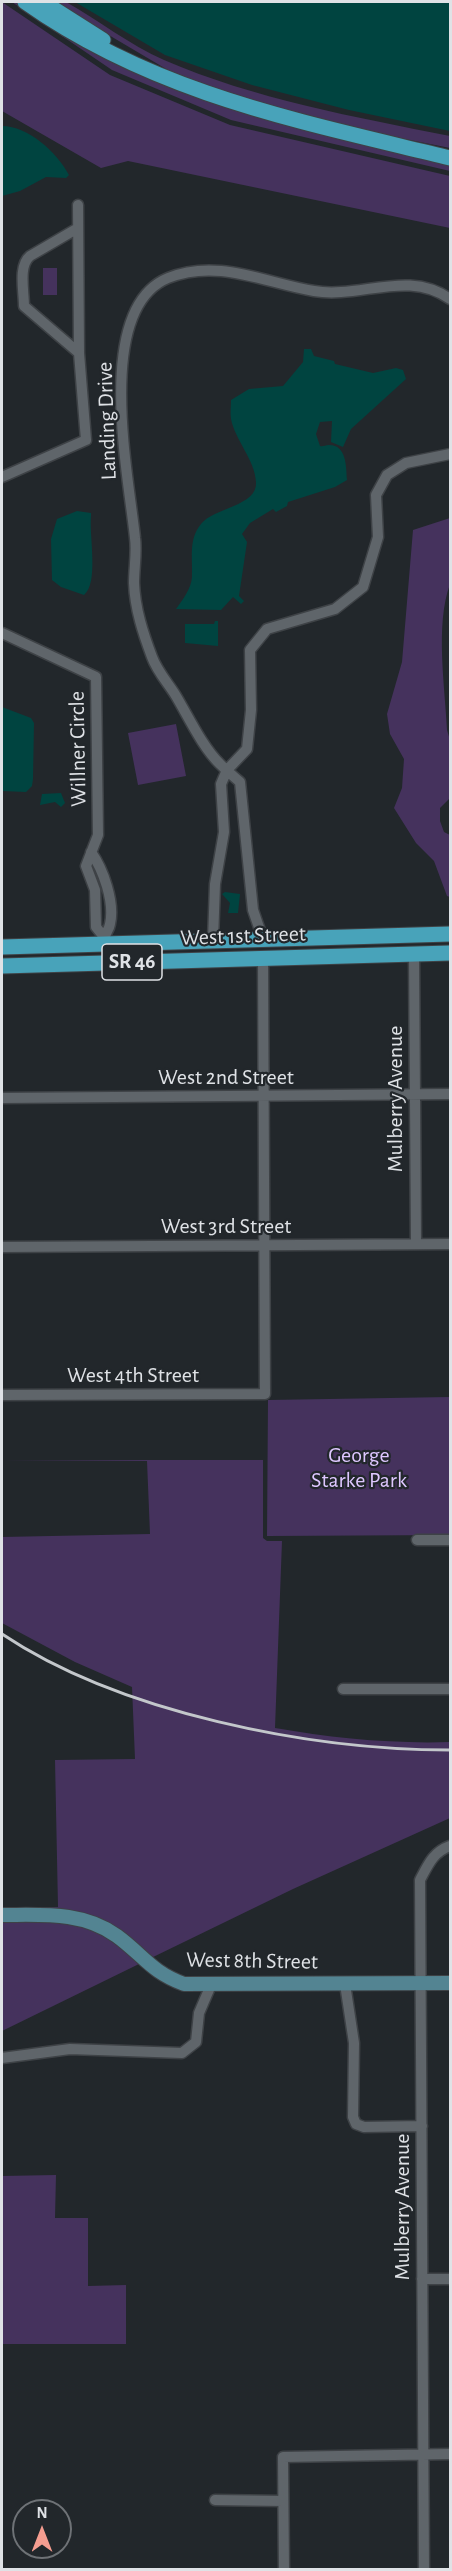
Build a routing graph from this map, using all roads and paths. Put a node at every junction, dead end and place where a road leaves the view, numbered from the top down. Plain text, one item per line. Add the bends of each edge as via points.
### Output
1 (25, 2) edge
2 (44, 2) edge
3 (176, 81) junction
4 (450, 156) edge
5 (78, 205) dead end
6 (78, 228) junction
7 (450, 299) edge
8 (79, 353) junction
9 (450, 454) edge
10 (2, 477) edge
11 (2, 633) edge
12 (227, 770) junction
13 (450, 933) edge
14 (311, 937) junction
15 (263, 939) junction
16 (104, 940) junction
17 (213, 940) junction
18 (2, 947) edge
19 (450, 953) edge
20 (414, 954) junction
21 (263, 958) junction
22 (2, 966) edge
23 (414, 1094) junction
24 (450, 1094) edge
25 (264, 1097) junction
26 (2, 1098) edge
27 (450, 1244) edge
28 (266, 1245) junction
29 (416, 1245) junction
30 (2, 1247) edge
31 (2, 1395) edge
32 (417, 1540) dead end
33 (450, 1540) edge
34 (343, 1689) dead end
35 (450, 1689) edge
36 (445, 1848) edge
37 (2, 1915) edge
38 (421, 1983) junction
39 (450, 1983) edge
40 (345, 1984) junction
41 (212, 1985) junction
42 (2, 2058) edge
43 (422, 2126) junction
44 (450, 2278) edge
45 (422, 2279) junction
46 (423, 2454) junction
47 (450, 2454) edge
48 (215, 2500) dead end
49 (283, 2501) junction
50 (284, 2570) edge
51 (424, 2570) edge

1 - 3 main road via 80,38
2 - 3 main road
3 - 4 main road via 272,115
5 - 6 street
6 - 8 street
6 - 8 street via 26,259 23,272 24,306
7 - 12 street, Landing Drive via 416,285 391,284 335,293 222,270 192,271 166,279 154,288 131,321 122,358 121,399 136,541 137,613 153,660 219,764
8 - 10 street via 86,440
9 - 12 street via 406,463 387,475 376,495 378,537 363,587 335,609 267,629 250,650 247,749
11 - 16 street, Willner Circle via 96,677 98,834 91,852 102,867 108,895 110,923
12 - 15 street, Landing Drive via 240,783 253,910
12 - 17 street via 221,784 224,832 215,884
13 - 14 main road, West 1st Street / SR 46
14 - 15 main road, West 1st Street / SR 46
14 - 21 main road via 298,945 275,947
15 - 17 main road, West 1st Street / SR 46
16 - 17 main road, West 1st Street / SR 46
16 - 18 main road, West 1st Street / SR 46
19 - 20 main road, West 1st Street / SR 46
20 - 21 main road, West 1st Street / SR 46
20 - 23 street, Mulberry Avenue
21 - 22 main road, West 1st Street / SR 46
21 - 25 street
23 - 24 street, West 2nd Street
23 - 25 street, West 2nd Street
23 - 29 street, Mulberry Avenue
25 - 26 street, West 2nd Street
25 - 28 street
27 - 29 street, West 3rd Street
28 - 29 street, West 3rd Street
28 - 30 street, West 3rd Street
28 - 31 street, West 4th Street via 266,1394
32 - 33 street
34 - 35 street
36 - 38 street, Mulberry Avenue via 420,1880
37 - 41 street, West 8th Street via 64,1916 94,1923 120,1938 153,1970 170,1979
38 - 39 street, West 8th Street
38 - 40 street, West 8th Street
38 - 43 street, Mulberry Avenue
40 - 41 street, West 8th Street
40 - 43 street via 354,2043 352,2117 364,2127
41 - 42 street via 199,2013 196,2042 182,2053 70,2049
43 - 45 street, Mulberry Avenue
44 - 45 street
45 - 46 street, Mulberry Avenue
46 - 47 street
46 - 49 street via 283,2457
46 - 51 street, Mulberry Avenue
48 - 49 street
49 - 50 street

